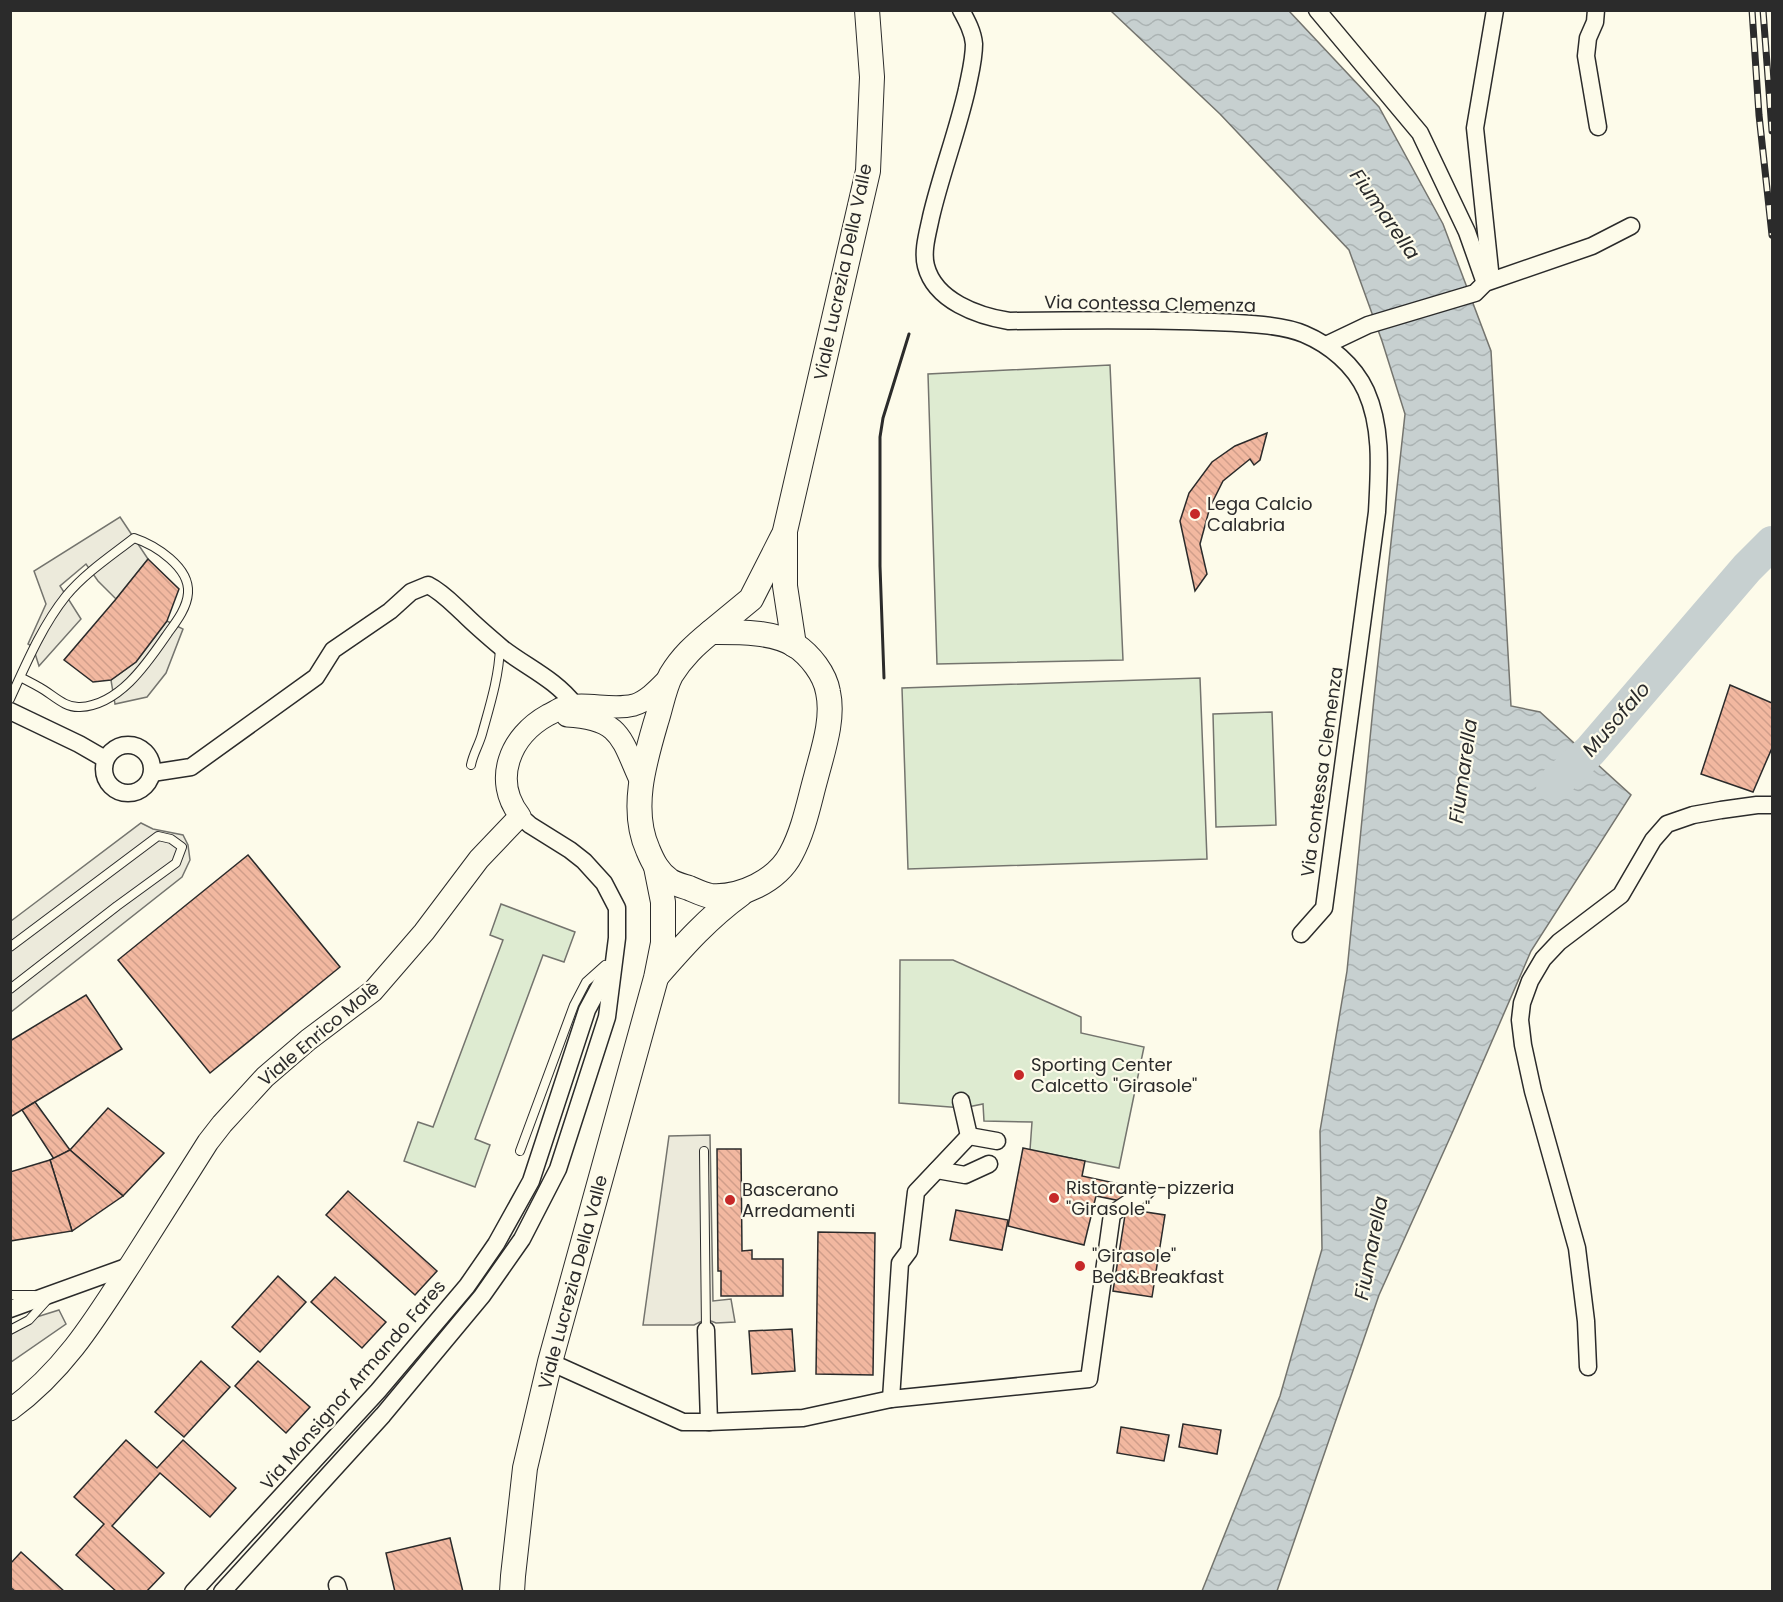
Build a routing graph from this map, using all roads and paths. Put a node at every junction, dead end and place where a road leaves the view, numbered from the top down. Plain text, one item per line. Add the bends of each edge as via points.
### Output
1 (961, 10) edge
2 (1317, 10) edge
3 (1495, 10) edge
4 (1596, 10) edge
5 (869, 15) edge
6 (1598, 127) dead end
7 (1631, 226) dead end
8 (1480, 288) junction
9 (1326, 345) junction
10 (785, 531) junction
11 (711, 632) junction
12 (794, 645) junction
13 (500, 646) junction
14 (20, 677) junction
15 (670, 677) junction
16 (10, 699) edge
17 (575, 705) junction
18 (10, 711) edge
19 (548, 715) junction
20 (105, 759) junction
21 (471, 765) dead end
22 (152, 773) junction
23 (641, 782) junction
24 (1773, 805) edge
25 (520, 816) junction
26 (656, 867) junction
27 (742, 893) junction
28 (1301, 934) dead end
29 (10, 947) edge
30 (615, 957) junction
31 (656, 978) junction
32 (10, 989) edge
33 (961, 1101) dead end
34 (969, 1137) junction
35 (997, 1141) dead end
36 (520, 1151) dead end
37 (704, 1151) dead end
38 (989, 1164) dead end
39 (937, 1170) junction
40 (1146, 1191) dead end
41 (129, 1266) junction
42 (52, 1294) junction
43 (10, 1296) edge
44 (10, 1310) edge
45 (10, 1330) edge
46 (706, 1330) joint
47 (550, 1362) junction
48 (1588, 1367) dead end
49 (891, 1399) junction
50 (10, 1410) edge
51 (709, 1422) junction
52 (193, 1592) edge
53 (222, 1592) edge
54 (512, 1592) edge

1 - 9 street, Via contessa Clemenza via 974,43 972,63 925,247 930,279 941,292 970,310 1009,321 1236,323 1302,333
2 - 8 street via 1420,133 1467,232
3 - 8 street via 1475,128 1490,270
4 - 6 street via 1586,56
5 - 10 main road, Viale Lucrezia Della Valle via 872,77 868,171
7 - 8 street via 1592,246
8 - 9 street via 1368,325
9 - 28 street, Via contessa Clemenza via 1355,373 1373,409 1379,484 1324,908
10 - 11 main road, Viale Lucrezia Della Valle via 751,599
10 - 12 main road, Viale Lucrezia Della Valle via 785,586
11 - 12 main road, Viale Lucrezia Della Valle via 756,633
11 - 15 main road, Viale Lucrezia Della Valle via 688,651
12 - 27 main road, Viale Lucrezia Della Valle via 816,665 828,690 830,709 824,749 799,839 790,857 763,882
13 - 17 street via 557,685
13 - 21 lane via 497,681
13 - 22 street via 428,585 411,592 333,650 316,677 191,767
14 - 14 lane via 33,647 66,596 91,571 134,538 172,559 186,581 188,593 183,610 143,670 114,695 78,708 62,703
14 - 16 lane
15 - 17 street via 636,705
15 - 23 main road, Viale Lucrezia Della Valle
17 - 19 street
18 - 20 street
19 - 23 street via 608,726 624,743
19 - 25 street via 525,731 511,756 507,792
20 - 22 street via 120,746 141,748 151,761
20 - 22 street via 107,782 120,792 128,794 143,789
23 - 26 main road, Viale Lucrezia Della Valle via 642,837
24 - 48 street via 1693,815 1667,824 1653,840 1621,895 1543,959 1522,1003 1523,1045 1533,1091 1577,1248
25 - 30 street, Via Monsignor Armando Fares via 584,861 604,883 617,909
25 - 41 street, Viale Enrico Molè via 479,859 373,991 265,1077 222,1124
26 - 27 main road, Viale Lucrezia Della Valle via 670,881 709,896
26 - 31 main road, Viale Lucrezia Della Valle via 663,902 663,943
27 - 31 main road, Viale Lucrezia Della Valle via 717,911
29 - 32 lane via 158,836 182,847 176,863
30 - 36 lane via 586,982 574,1005
30 - 52 street, Via Monsignor Armando Fares via 587,1010 531,1181 496,1244 467,1286 378,1391
30 - 53 street, Via Monsignor Armando Fares via 607,1017 558,1169 522,1239 482,1296 383,1415
31 - 47 main road, Viale Lucrezia Della Valle
33 - 34 street
34 - 35 street
34 - 39 street
37 - 46 lane
38 - 39 street via 965,1175
39 - 49 street via 916,1192 909,1251 900,1263
40 - 49 street via 1112,1214 1089,1379
41 - 42 street
41 - 50 street, Viale Enrico Molè via 71,1353 31,1395
42 - 43 lane
42 - 44 street
42 - 45 lane via 29,1320
46 - 51 street
47 - 51 street via 683,1422
47 - 54 main road, Viale Lucrezia Della Valle via 525,1468
49 - 51 street via 803,1418

